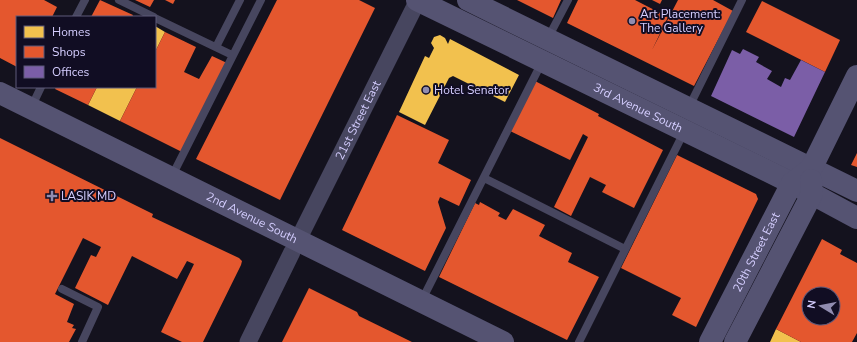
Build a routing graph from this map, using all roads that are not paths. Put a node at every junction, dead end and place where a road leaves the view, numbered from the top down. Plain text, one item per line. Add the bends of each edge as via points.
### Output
1 (85, 0) edge
2 (119, 0) edge
3 (240, 0) edge
4 (261, 0) edge
5 (418, 0) edge
6 (468, 0) edge
7 (568, 0) edge
8 (742, 0) edge
9 (77, 16) edge
10 (152, 16) edge
11 (156, 18) edge
12 (548, 39) junction
13 (216, 48) junction
14 (232, 55) junction
15 (542, 61) junction
16 (857, 76) edge
17 (41, 88) edge
18 (0, 93) edge
19 (0, 108) edge
20 (31, 108) junction
21 (688, 109) junction
22 (684, 131) junction
23 (811, 169) junction
24 (171, 178) junction
25 (484, 178) junction
26 (792, 183) junction
27 (857, 191) edge
28 (812, 194) junction
29 (857, 218) edge
30 (295, 246) junction
31 (625, 249) junction
32 (62, 289) dead end
33 (422, 301) junction
34 (82, 342) edge
35 (248, 342) edge
36 (471, 342) edge
37 (503, 342) edge
38 (579, 342) edge
39 (710, 342) edge
40 (735, 342) edge

1 - 9 lane
2 - 10 lane
3 - 13 lane
4 - 14 lane
5 - 15 main road, 3rd Avenue South
5 - 30 street, 21st Street East
6 - 12 main road, 3rd Avenue South
7 - 12 lane
8 - 21 lane
11 - 13 lane
12 - 21 main road, 3rd Avenue South
13 - 14 lane
14 - 24 lane
15 - 22 main road, 3rd Avenue South
15 - 25 lane
16 - 23 main road, 20th Street East
17 - 20 lane
18 - 20 main road, 2nd Avenue South
19 - 30 main road, 2nd Avenue South
20 - 24 main road, 2nd Avenue South
21 - 23 main road, 3rd Avenue South
22 - 26 main road, 3rd Avenue South
22 - 31 lane
23 - 26 main road, 20th Street East
23 - 27 main road, 3rd Avenue South
23 - 28 main road, 20th Street East
24 - 30 main road, 2nd Avenue South
25 - 31 lane
25 - 33 lane
26 - 28 main road, 3rd Avenue South
26 - 39 main road, 20th Street East
28 - 29 main road, 3rd Avenue South
28 - 40 main road, 20th Street East
30 - 33 main road, 2nd Avenue South
30 - 35 street, 21st Street East
30 - 36 main road, 2nd Avenue South
31 - 38 lane
32 - 34 lane via 98,307
33 - 37 main road, 2nd Avenue South

